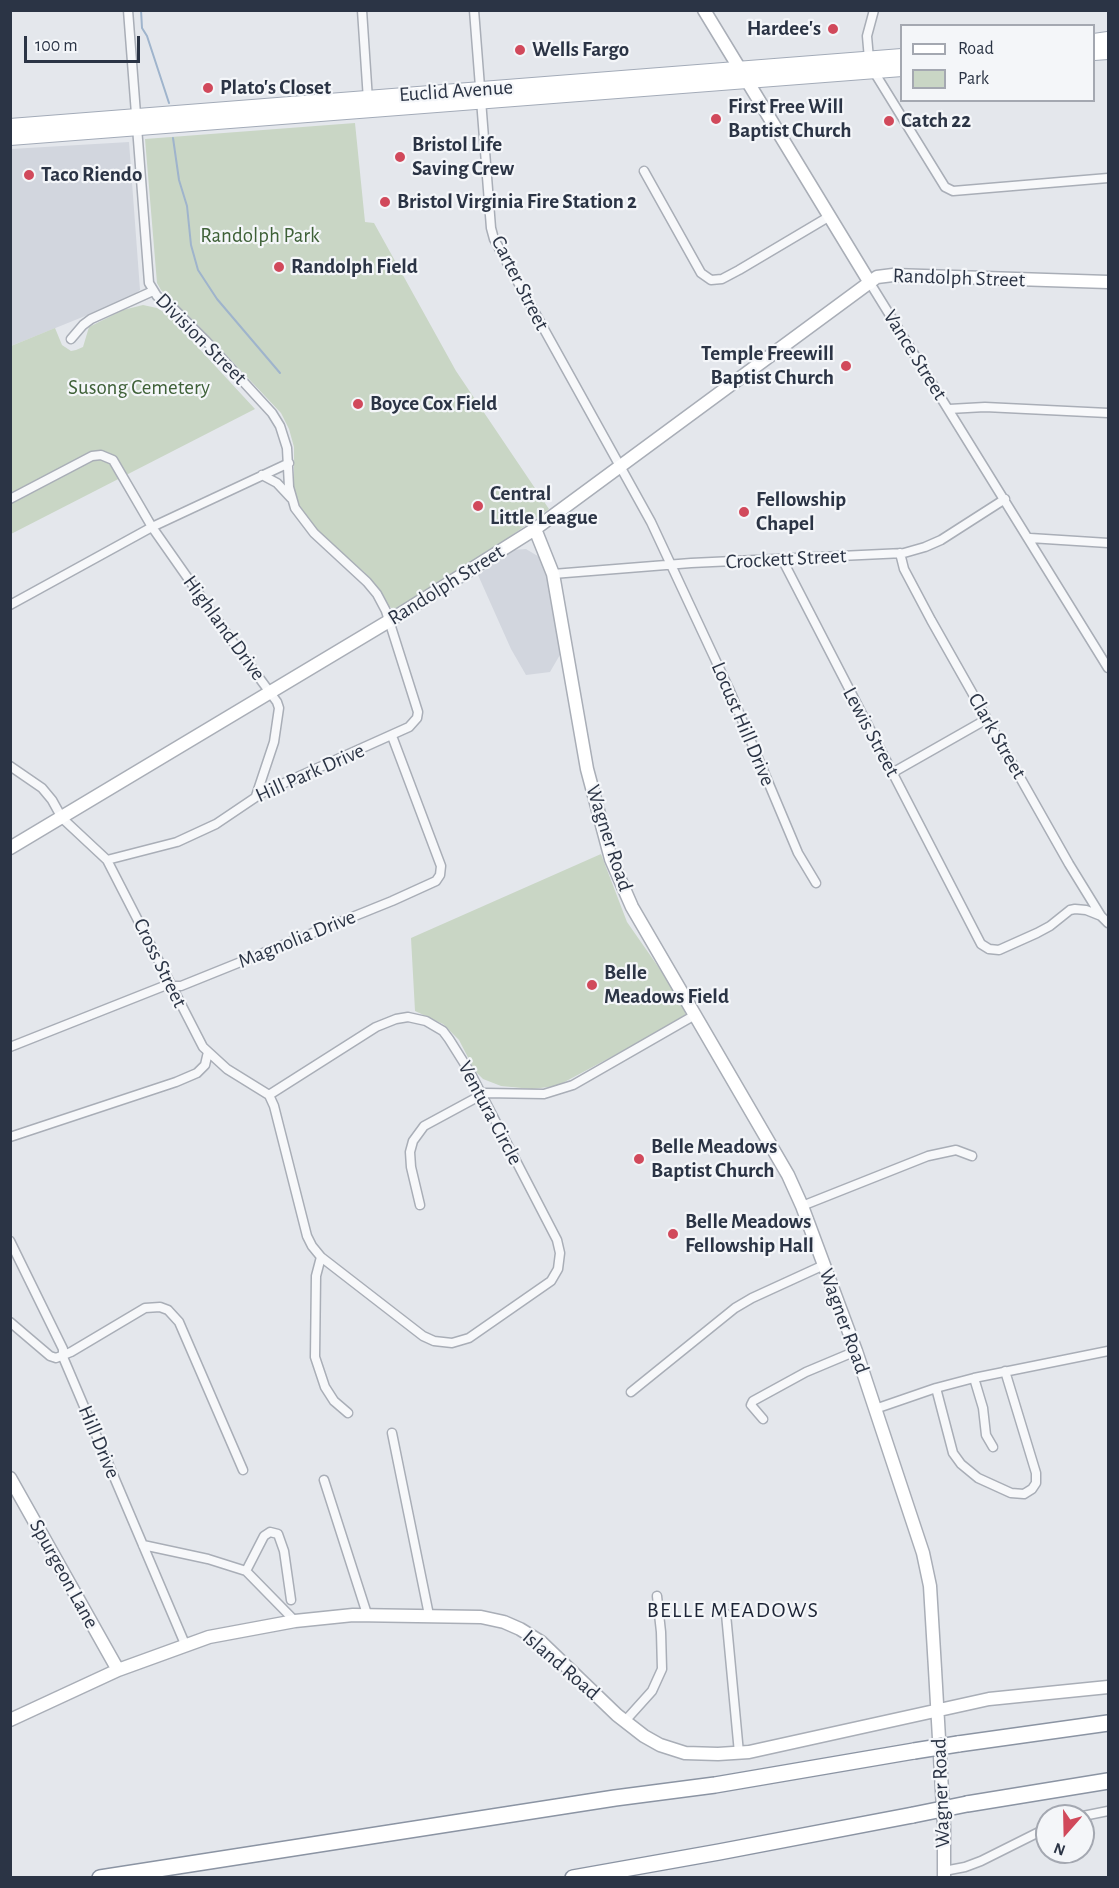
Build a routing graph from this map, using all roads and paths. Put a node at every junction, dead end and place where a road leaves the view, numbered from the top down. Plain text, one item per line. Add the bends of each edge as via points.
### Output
1 (128, 10) edge
2 (362, 10) edge
3 (474, 10) edge
4 (704, 10) edge
5 (874, 10) edge
6 (900, 57) edge
7 (740, 68) junction
8 (873, 68) junction
9 (900, 69) edge
10 (747, 81) junction
11 (481, 95) junction
12 (369, 104) junction
13 (137, 122) junction
14 (10, 126) edge
15 (10, 138) edge
16 (644, 171) dead end
17 (1108, 178) edge
18 (830, 216) junction
19 (1108, 282) edge
20 (870, 283) junction
21 (153, 291) junction
22 (71, 339) dead end
23 (949, 409) junction
24 (1108, 412) edge
25 (289, 463) junction
26 (619, 466) junction
27 (262, 475) junction
28 (291, 498) junction
29 (10, 499) edge
30 (1005, 499) junction
31 (152, 527) junction
32 (535, 529) junction
33 (1030, 538) junction
34 (1108, 543) edge
35 (900, 553) junction
36 (782, 560) junction
37 (671, 565) junction
38 (553, 574) junction
39 (10, 605) edge
40 (389, 621) junction
41 (1108, 668) edge
42 (271, 692) junction
43 (987, 719) junction
44 (392, 736) junction
45 (10, 766) edge
46 (892, 773) junction
47 (256, 796) junction
48 (62, 818) junction
49 (10, 848) edge
50 (107, 860) junction
51 (816, 883) dead end
52 (1101, 916) junction
53 (1108, 923) edge
54 (172, 986) junction
55 (695, 1015) junction
56 (10, 1047) edge
57 (208, 1052) junction
58 (269, 1095) junction
59 (480, 1095) junction
60 (10, 1137) edge
61 (972, 1156) dead end
62 (420, 1205) dead end
63 (802, 1206) junction
64 (10, 1241) edge
65 (321, 1257) junction
66 (824, 1265) junction
67 (10, 1322) edge
68 (856, 1351) junction
69 (1108, 1351) edge
70 (63, 1357) junction
71 (1005, 1371) junction
72 (974, 1378) junction
73 (936, 1388) junction
74 (631, 1392) dead end
75 (875, 1409) junction
76 (348, 1413) dead end
77 (763, 1419) dead end
78 (392, 1433) dead end
79 (993, 1447) dead end
80 (243, 1470) dead end
81 (10, 1479) edge
82 (324, 1480) dead end
83 (143, 1545) junction
84 (246, 1571) junction
85 (657, 1596) dead end
86 (291, 1600) dead end
87 (367, 1614) junction
88 (726, 1614) dead end
89 (429, 1615) junction
90 (295, 1621) junction
91 (185, 1644) junction
92 (118, 1670) junction
93 (1108, 1687) edge
94 (938, 1710) junction
95 (12, 1716) edge
96 (625, 1721) junction
97 (1108, 1723) edge
98 (739, 1753) junction
99 (1108, 1781) edge
100 (1035, 1834) edge
101 (944, 1874) edge
102 (100, 1878) edge
103 (573, 1878) edge

1 - 13 street, Division Street
2 - 12 street
3 - 11 street, Carter Street
4 - 7 street, Vance Street
5 - 8 street via 867,36
6 - 8 main road, Euclid Avenue
7 - 8 main road, Euclid Avenue
7 - 10 street, Vance Street
7 - 11 main road, Euclid Avenue
8 - 9 main road, Euclid Avenue
8 - 10 main road, Euclid Avenue
8 - 17 street via 949,189
10 - 11 main road, Euclid Avenue
10 - 18 street, Vance Street
11 - 12 main road, Euclid Avenue
11 - 26 street, Carter Street via 494,238
12 - 13 main road, Euclid Avenue
13 - 14 main road, Euclid Avenue
13 - 15 main road, Euclid Avenue
13 - 21 street, Division Street via 148,274
16 - 18 street via 701,273 711,280 731,275
18 - 20 street, Vance Street
19 - 20 street, Randolph Street via 893,275 877,277
20 - 23 street, Vance Street
20 - 26 street, Randolph Street
21 - 22 street via 91,319
21 - 25 street, Division Street via 206,341 272,413 284,437
23 - 24 street
23 - 30 street, Vance Street
25 - 27 street
25 - 28 street, Division Street
26 - 32 street, Randolph Street
26 - 37 street, Carter Street
27 - 28 street via 277,483
27 - 31 street
28 - 40 street, Division Street via 314,533 367,582
29 - 31 street, Highland Drive via 94,456 108,457 121,472
30 - 33 street, Vance Street
30 - 35 street, Crockett Street via 941,540
31 - 39 street
31 - 42 street, Highland Drive
32 - 38 street, Wagner Road
32 - 40 street, Randolph Street
33 - 34 street
33 - 41 street, Vance Street
35 - 36 street, Crockett Street
35 - 43 street, Clark Street via 904,570
36 - 37 street, Crockett Street
36 - 46 street, Lewis Street
37 - 38 street, Crockett Street
37 - 51 street, Locust Hill Drive via 729,689 798,854
38 - 55 street, Wagner Road via 587,769 611,859 632,907
40 - 42 street, Randolph Street
40 - 44 street, Hill Park Drive via 418,712 414,723
42 - 47 street, Highland Drive via 279,708 277,727
42 - 48 street, Randolph Street
43 - 46 street
43 - 52 street, Clark Street
44 - 47 street, Hill Park Drive
44 - 54 street, Magnolia Drive via 441,866 436,881 181,986
45 - 48 street, Cross Street via 42,788
46 - 52 street, Lewis Street via 981,944 999,950 1050,926 1070,910 1086,910
47 - 50 street, Hill Park Drive via 216,825 177,842
48 - 49 street, Randolph Street
48 - 50 street, Cross Street
50 - 54 street, Cross Street
52 - 53 street, Clark Street
54 - 56 street, Magnolia Drive
54 - 57 street, Cross Street
55 - 59 street via 563,1089 544,1094
55 - 63 street, Wagner Road
57 - 58 street, Cross Street
57 - 60 street via 205,1065 197,1073
58 - 59 street, Ventura Circle via 375,1027 408,1017 443,1031
58 - 65 street, Ventura Circle via 307,1236
59 - 62 street via 424,1126 413,1141 410,1160
59 - 65 street, Ventura Circle via 557,1240 560,1262 551,1281 469,1338 442,1343 423,1336
61 - 63 street via 956,1150 928,1156
63 - 66 street, Wagner Road
64 - 70 street, Hill Drive via 50,1320
65 - 76 street via 316,1276 315,1357 325,1387
66 - 68 street, Wagner Road
66 - 74 street via 735,1308
67 - 70 street via 50,1356
68 - 75 street, Wagner Road
68 - 77 street via 753,1401 751,1405
69 - 71 street
70 - 80 street via 145,1308 168,1310 179,1322
70 - 83 street, Hill Drive
71 - 72 street
71 - 73 street via 1036,1473 1036,1484 1024,1494 1011,1493 978,1478 961,1464 953,1453
72 - 73 street
72 - 79 street via 986,1435
73 - 75 street
75 - 94 street, Wagner Road via 928,1573
78 - 89 street
81 - 92 street, Spurgeon Lane
82 - 87 street
83 - 84 street
83 - 91 street, Hill Drive
84 - 86 street via 259,1543 275,1532 280,1537
84 - 90 street
85 - 96 street via 662,1669 652,1691
87 - 89 street, Island Road
87 - 90 street, Island Road
88 - 98 street
89 - 96 street, Island Road via 489,1618 520,1629 541,1642
90 - 91 street, Island Road
91 - 92 street, Island Road
92 - 95 street, Island Road
93 - 94 street, Island Road via 1017,1695
94 - 98 street, Island Road
94 - 101 street, Wagner Road
96 - 98 street, Island Road via 648,1739 672,1750
97 - 102 highway, bridge
99 - 103 highway, bridge
100 - 101 street

